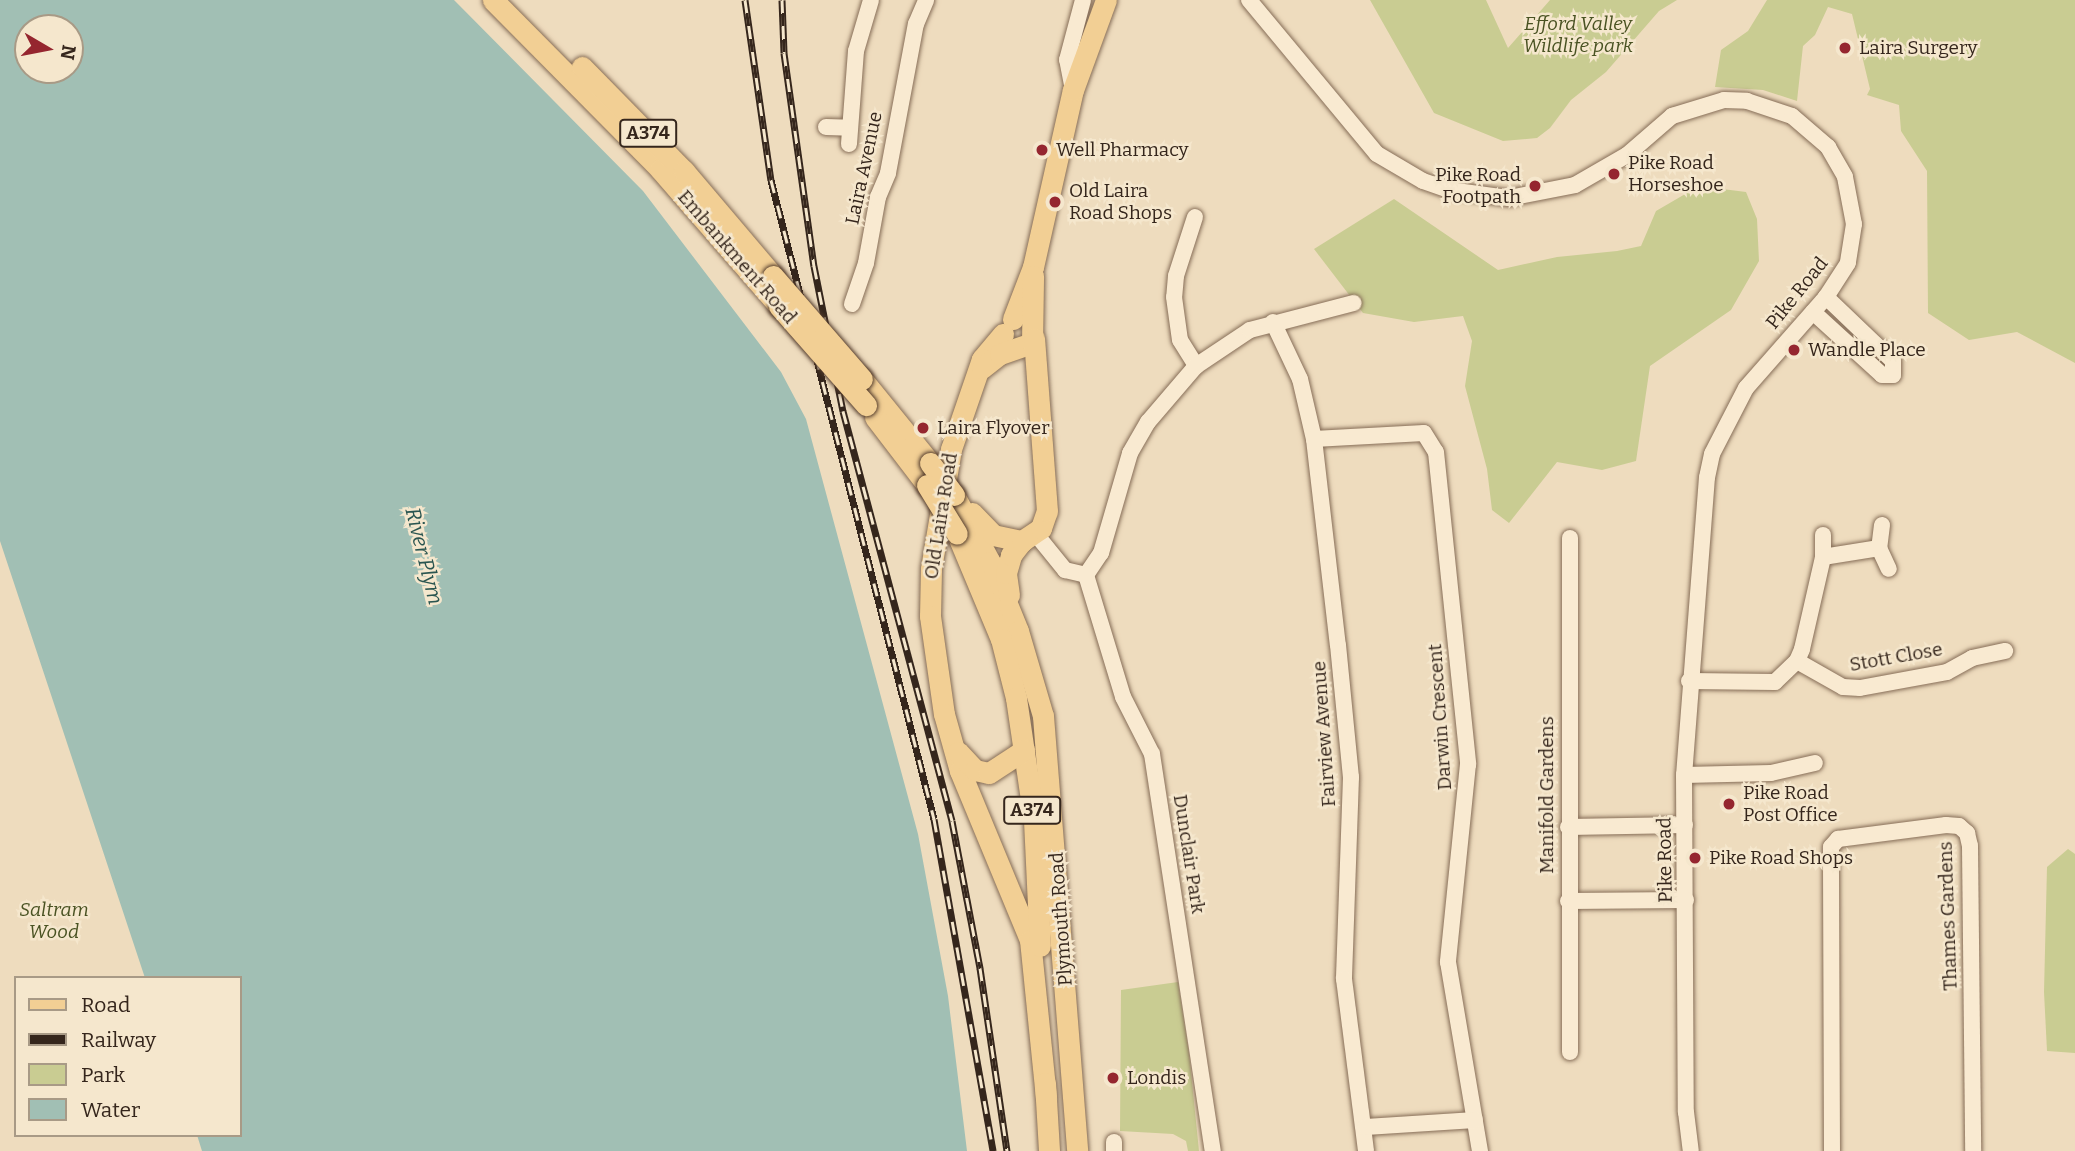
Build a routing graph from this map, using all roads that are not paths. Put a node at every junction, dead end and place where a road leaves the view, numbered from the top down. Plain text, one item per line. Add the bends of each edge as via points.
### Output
1 (493, 0) edge
2 (513, 0) edge
3 (871, 0) edge
4 (926, 0) edge
5 (1083, 0) edge
6 (1106, 0) edge
7 (1248, 0) edge
8 (1073, 90) junction
9 (826, 127) dead end
10 (1195, 217) dead end
11 (1826, 298) junction
12 (1354, 303) dead end
13 (852, 304) dead end
14 (1814, 312) junction
15 (1273, 322) junction
16 (1019, 336) junction
17 (1196, 366) junction
18 (1314, 439) junction
19 (955, 496) junction
20 (1882, 525) dead end
21 (957, 534) joint
22 (1823, 535) dead end
23 (1028, 537) junction
24 (1570, 538) dead end
25 (1879, 548) junction
26 (1823, 558) junction
27 (1889, 569) dead end
28 (1086, 575) junction
29 (1018, 631) junction
30 (2005, 651) dead end
31 (1797, 661) junction
32 (1689, 681) junction
33 (952, 745) junction
34 (1024, 750) junction
35 (1815, 763) dead end
36 (1684, 775) junction
37 (1685, 825) junction
38 (1568, 828) junction
39 (1686, 900) junction
40 (1568, 901) junction
41 (1570, 1052) dead end
42 (1046, 1097) junction
43 (1475, 1120) junction
44 (1366, 1127) junction
45 (1049, 1151) edge
46 (1077, 1151) edge
47 (1213, 1151) edge
48 (1366, 1151) edge
49 (1480, 1151) edge
50 (1691, 1151) edge
51 (1832, 1151) edge
52 (1973, 1151) edge

1 - 21 main road, Embankment Road / A374, bridge via 660,169 866,405 927,485
2 - 19 main road, Embankment Road / A374, bridge via 684,171 862,379
3 - 9 street via 856,51 849,136
4 - 13 street, Laira Avenue via 909,53 888,173
5 - 8 street, Old Laira Road via 1067,60
6 - 8 main road, Old Laira Road
7 - 11 street, Pike Road via 1377,154 1423,181 1479,197 1538,195 1575,185 1627,155 1672,116 1699,105 1747,101 1792,116 1828,147 1851,199 1854,224 1848,263
8 - 16 main road, Old Laira Road
10 - 17 street via 1178,267 1174,297 1180,340
11 - 14 street, Pike Road
11 - 14 street via 1893,360 1894,375 1882,375
12 - 15 street
14 - 32 street, Pike Road via 1746,388 1712,454
15 - 17 street via 1227,344
15 - 18 street, Fairview Avenue via 1300,379
16 - 23 main road, Old Laira Road via 1038,352 1036,397 1047,505 1045,523
16 - 33 main road, Old Laira Road via 990,345 976,374 951,449 931,569 937,677
17 - 28 street via 1148,422 1130,453 1101,553
18 - 43 street, Darwin Crescent via 1424,433 1436,452 1468,764 1448,962
18 - 44 street, Fairview Avenue via 1350,768 1344,979
19 - 23 main road via 993,535
19 - 29 main road, Plymouth Road / A374 via 990,562
20 - 25 street
21 - 34 main road, Plymouth Road / A374 via 1001,639
22 - 26 street
23 - 28 street via 1065,570
23 - 29 main road, Old Laira Road via 1006,573
24 - 38 street, Manifold Gardens
25 - 26 street
25 - 27 street
26 - 31 street
28 - 47 street, Dunclair Park via 1123,696 1152,754
29 - 46 main road, Plymouth Road / A374 via 1036,684 1051,775
30 - 31 street, Stott Close via 1972,658 1947,672 1860,688 1843,687
31 - 32 street via 1775,682 1763,685
32 - 36 street, Pike Road
33 - 34 main road via 964,763 989,773
33 - 42 main road, Old Laira Road via 974,810 1030,940
34 - 42 main road, Plymouth Road / A374 via 1034,820
35 - 36 street via 1771,772
36 - 37 street, Pike Road
37 - 38 street
37 - 39 street, Pike Road
38 - 40 street, Manifold Gardens
39 - 40 street
39 - 50 street, Pike Road via 1686,1112
40 - 41 street, Manifold Gardens
42 - 45 main road, Plymouth Road / A374
43 - 44 street
43 - 49 street, Darwin Crescent
44 - 48 street, Fairview Avenue
51 - 52 street, Thames Gardens via 1831,847 1838,839 1946,825 1959,825 1970,846

